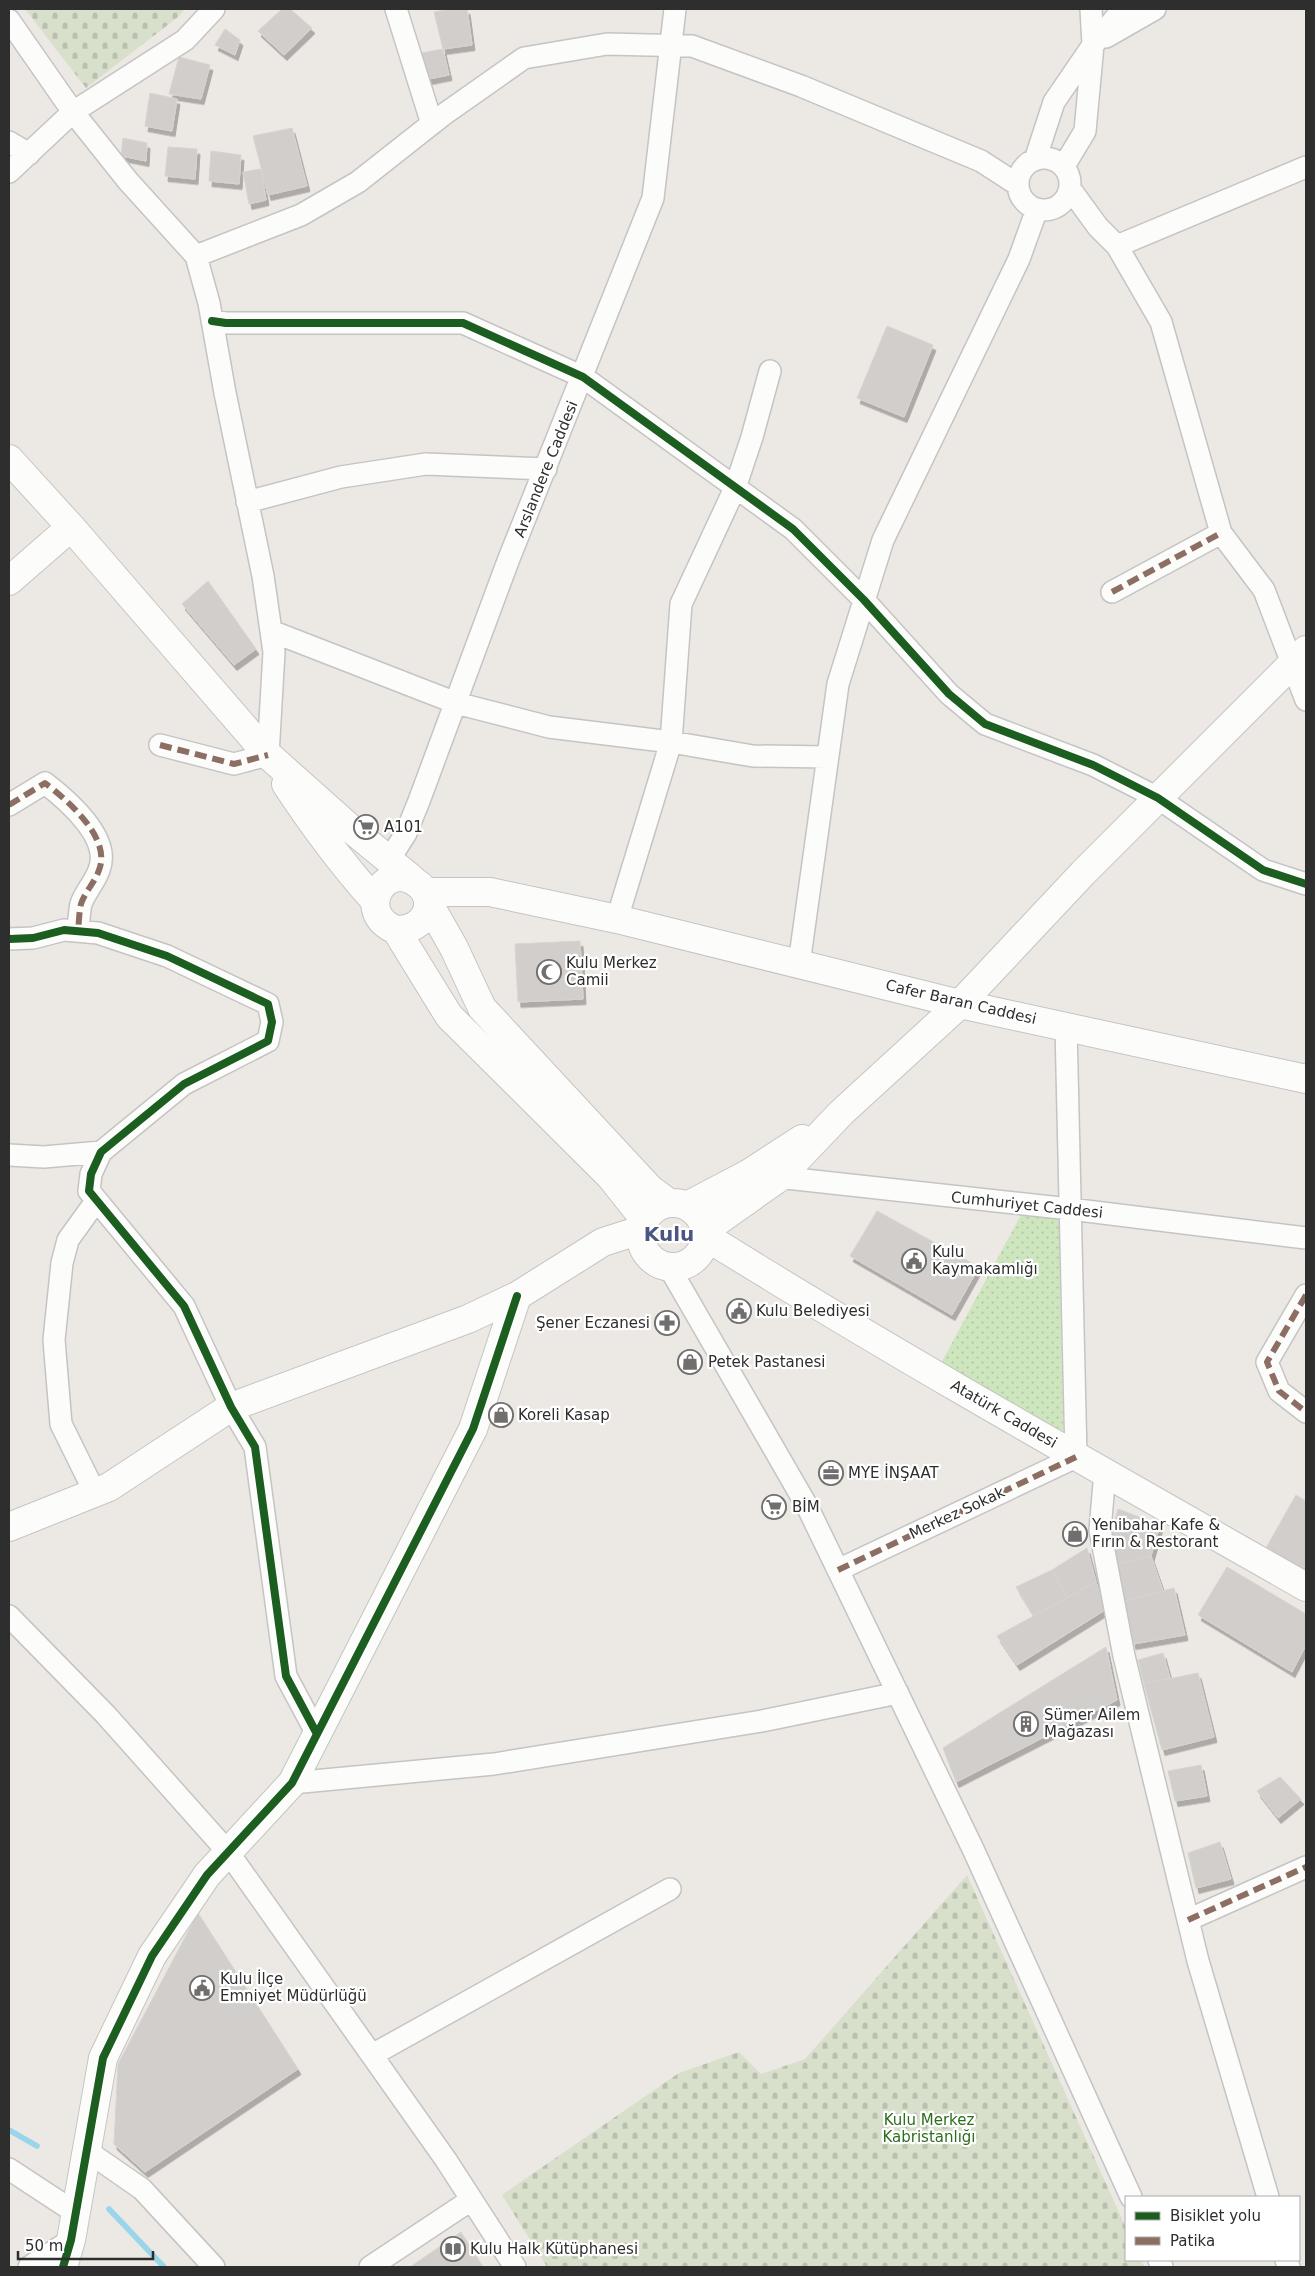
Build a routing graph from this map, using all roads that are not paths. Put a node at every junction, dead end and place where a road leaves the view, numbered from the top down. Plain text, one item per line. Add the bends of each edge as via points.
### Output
1 (214, 9) edge
2 (396, 9) edge
3 (675, 9) edge
4 (1092, 9) edge
5 (1123, 9) edge
6 (1155, 9) edge
7 (9, 20) edge
8 (1093, 45) junction
9 (670, 46) junction
10 (73, 112) junction
11 (432, 124) junction
12 (9, 142) edge
13 (29, 154) junction
14 (1035, 160) junction
15 (1064, 166) junction
16 (1306, 167) edge
17 (9, 172) edge
18 (1018, 185) junction
19 (1071, 190) junction
20 (1046, 209) junction
21 (1098, 227) junction
22 (1117, 246) junction
23 (196, 256) junction
24 (212, 321) junction
25 (770, 371) dead end
26 (583, 377) junction
27 (9, 459) edge
28 (546, 469) junction
29 (735, 488) junction
30 (248, 502) junction
31 (71, 527) junction
32 (1221, 533) junction
33 (9, 581) edge
34 (1112, 592) dead end
35 (864, 600) junction
36 (271, 631) junction
37 (1299, 657) edge
38 (1306, 700) edge
39 (456, 703) junction
40 (670, 742) junction
41 (160, 745) dead end
42 (268, 755) junction
43 (828, 757) junction
44 (1158, 798) junction
45 (9, 805) edge
46 (390, 860) junction
47 (1306, 884) edge
48 (422, 891) junction
49 (490, 892) junction
50 (375, 901) junction
51 (617, 919) junction
52 (396, 930) junction
53 (78, 931) junction
54 (9, 939) edge
55 (799, 964) junction
56 (960, 1004) junction
57 (1066, 1026) junction
58 (1306, 1079) edge
59 (841, 1113) junction
60 (100, 1152) junction
61 (9, 1155) edge
62 (748, 1174) junction
63 (780, 1177) junction
64 (96, 1201) junction
65 (678, 1205) junction
66 (1070, 1209) junction
67 (643, 1225) junction
68 (705, 1233) junction
69 (1306, 1238) edge
70 (669, 1267) junction
71 (1306, 1295) edge
72 (517, 1296) junction
73 (232, 1407) junction
74 (1306, 1412) edge
75 (1076, 1457) junction
76 (1105, 1472) junction
77 (95, 1493) junction
78 (9, 1527) edge
79 (838, 1570) junction
80 (1306, 1587) edge
81 (9, 1616) edge
82 (898, 1693) junction
83 (317, 1734) junction
84 (292, 1783) junction
85 (228, 1852) junction
86 (1306, 1867) edge
87 (670, 1889) dead end
88 (1188, 1920) junction
89 (372, 2055) junction
90 (87, 2151) junction
91 (9, 2169) edge
92 (1131, 2196) edge
93 (1268, 2196) edge
94 (472, 2200) junction
95 (76, 2213) junction
96 (71, 2240) junction
97 (29, 2267) edge
98 (62, 2267) edge
99 (74, 2267) edge
100 (214, 2267) edge
101 (370, 2267) edge
102 (516, 2267) edge

1 - 10 street via 185,40
2 - 11 street
3 - 9 street, Arslandere Caddesi
4 - 8 street
5 - 8 street
6 - 8 street
7 - 10 street
8 - 14 street via 1054,102
8 - 15 street via 1085,131
9 - 11 street via 607,44 524,58
9 - 18 street via 692,46 801,86 981,161
9 - 26 street, Arslandere Caddesi via 653,198
10 - 13 street
10 - 23 street via 128,181
11 - 23 street via 358,182 301,215
12 - 13 street
13 - 17 street
14 - 15 street via 1053,159
14 - 18 street via 1020,173
15 - 19 street via 1070,177
16 - 22 street
18 - 20 street via 1021,198 1030,207
19 - 20 street via 1065,201
19 - 21 street
20 - 21 street
20 - 35 street via 883,540
21 - 22 street
22 - 32 street via 1162,322
23 - 24 street
24 - 26 street via 463,323
24 - 30 street
25 - 29 street
26 - 28 street, Arslandere Caddesi
26 - 29 street
27 - 31 street
28 - 30 street via 426,464 341,476
28 - 39 street, Arslandere Caddesi
29 - 35 street via 793,529
29 - 40 street via 681,604
30 - 36 street
31 - 33 street
31 - 42 street
32 - 34 street
32 - 37 street via 1264,590
35 - 43 street via 838,684
35 - 44 street via 949,694 985,724 1093,765
36 - 39 street
36 - 42 street via 274,652
37 - 38 street
37 - 44 street
39 - 40 street via 548,727
39 - 46 street, Arslandere Caddesi via 406,833
40 - 43 street via 753,756
40 - 51 street
41 - 42 street via 234,764
42 - 46 street
42 - 50 street via 309,819
43 - 55 street
44 - 47 street via 1263,870
44 - 56 street
45 - 53 street via 45,783 64,798 95,833 101,850 100,868 82,904
46 - 48 street
46 - 49 street
48 - 49 street
48 - 50 street via 402,877 392,879 378,891
48 - 52 street via 427,911 422,920 406,930
48 - 65 street via 482,1008 650,1189
49 - 51 street, Cafer Baran Caddesi
50 - 52 street via 380,919
51 - 55 street, Cafer Baran Caddesi
52 - 67 street via 450,1016 610,1176
53 - 54 street via 64,930 33,938
53 - 60 street via 98,933 167,956 268,1004 272,1022 268,1041 184,1084
55 - 56 street, Cafer Baran Caddesi
56 - 57 street, Cafer Baran Caddesi
56 - 59 street
57 - 58 street, Cafer Baran Caddesi
57 - 66 street
59 - 62 street
59 - 63 street
60 - 61 street via 44,1157
60 - 64 street via 89,1191
62 - 63 street, Cumhuriyet Caddesi
62 - 65 street
63 - 66 street, Cumhuriyet Caddesi
63 - 68 street
64 - 73 street via 184,1306
64 - 77 street via 68,1240 62,1263 54,1340 61,1424
65 - 67 street via 655,1209
65 - 68 street via 696,1212
66 - 69 street, Cumhuriyet Caddesi
66 - 75 street
67 - 70 street via 644,1250 659,1264
67 - 72 street via 603,1242
68 - 70 street via 697,1258 688,1264
68 - 75 street, Atatürk Caddesi via 793,1291
70 - 79 street via 807,1506
71 - 74 street via 1267,1362 1279,1392
72 - 73 street via 468,1318
72 - 83 street via 473,1429
73 - 77 street
73 - 83 street via 255,1448 286,1676
75 - 76 street, Atatürk Caddesi
75 - 79 street, Merkez Sokak
76 - 80 street, Atatürk Caddesi
76 - 88 street via 1100,1530 1124,1656
77 - 78 street
79 - 82 street
81 - 85 street via 106,1715
82 - 84 street via 762,1721 494,1764
82 - 92 street via 973,1849
83 - 84 street
84 - 85 street
85 - 89 street
85 - 90 street via 207,1875 152,1956 111,2041 103,2058
86 - 88 street
87 - 89 street
88 - 93 street
89 - 94 street
90 - 95 street
90 - 100 street via 142,2189
91 - 95 street
94 - 101 street
94 - 102 street
95 - 96 street
96 - 97 street
96 - 98 street
96 - 99 street

